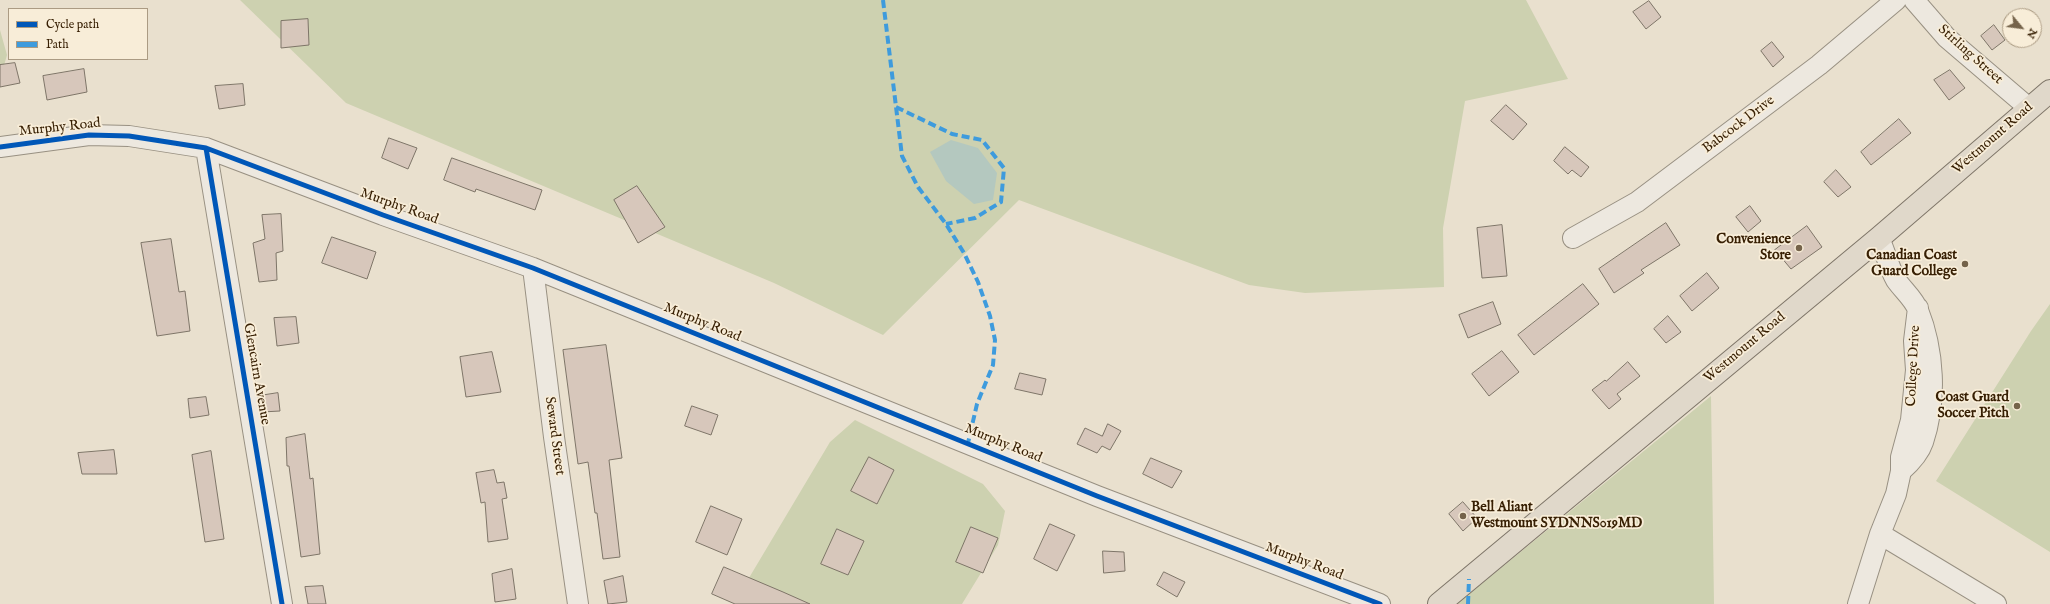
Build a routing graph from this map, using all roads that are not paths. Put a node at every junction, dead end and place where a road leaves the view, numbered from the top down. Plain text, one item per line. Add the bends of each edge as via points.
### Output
1 (1896, 0) edge
2 (1914, 0) edge
3 (2050, 91) edge
4 (2029, 108) junction
5 (0, 147) edge
6 (206, 148) junction
7 (1573, 238) dead end
8 (1879, 238) junction
9 (534, 268) junction
10 (1880, 534) junction
11 (282, 604) edge
12 (578, 604) edge
13 (1380, 604) edge
14 (1439, 604) edge
15 (1858, 604) edge
16 (1996, 604) edge

1 - 7 street, Babcock Drive via 1819,65 1649,193
2 - 4 street, Stirling Street via 1947,38
3 - 4 main road, Westmount Road
4 - 8 main road, Westmount Road
5 - 6 street, Murphy Road via 89,135 129,136
6 - 9 street, Murphy Road via 383,215
6 - 11 street, Glencairn Avenue
8 - 10 street, College Drive via 1896,280 1918,308 1911,420 1901,458 1896,494
8 - 14 main road, Westmount Road
9 - 12 street, Seward Street via 554,437
9 - 13 street, Murphy Road via 1098,496
10 - 15 street, College Drive
10 - 16 street

